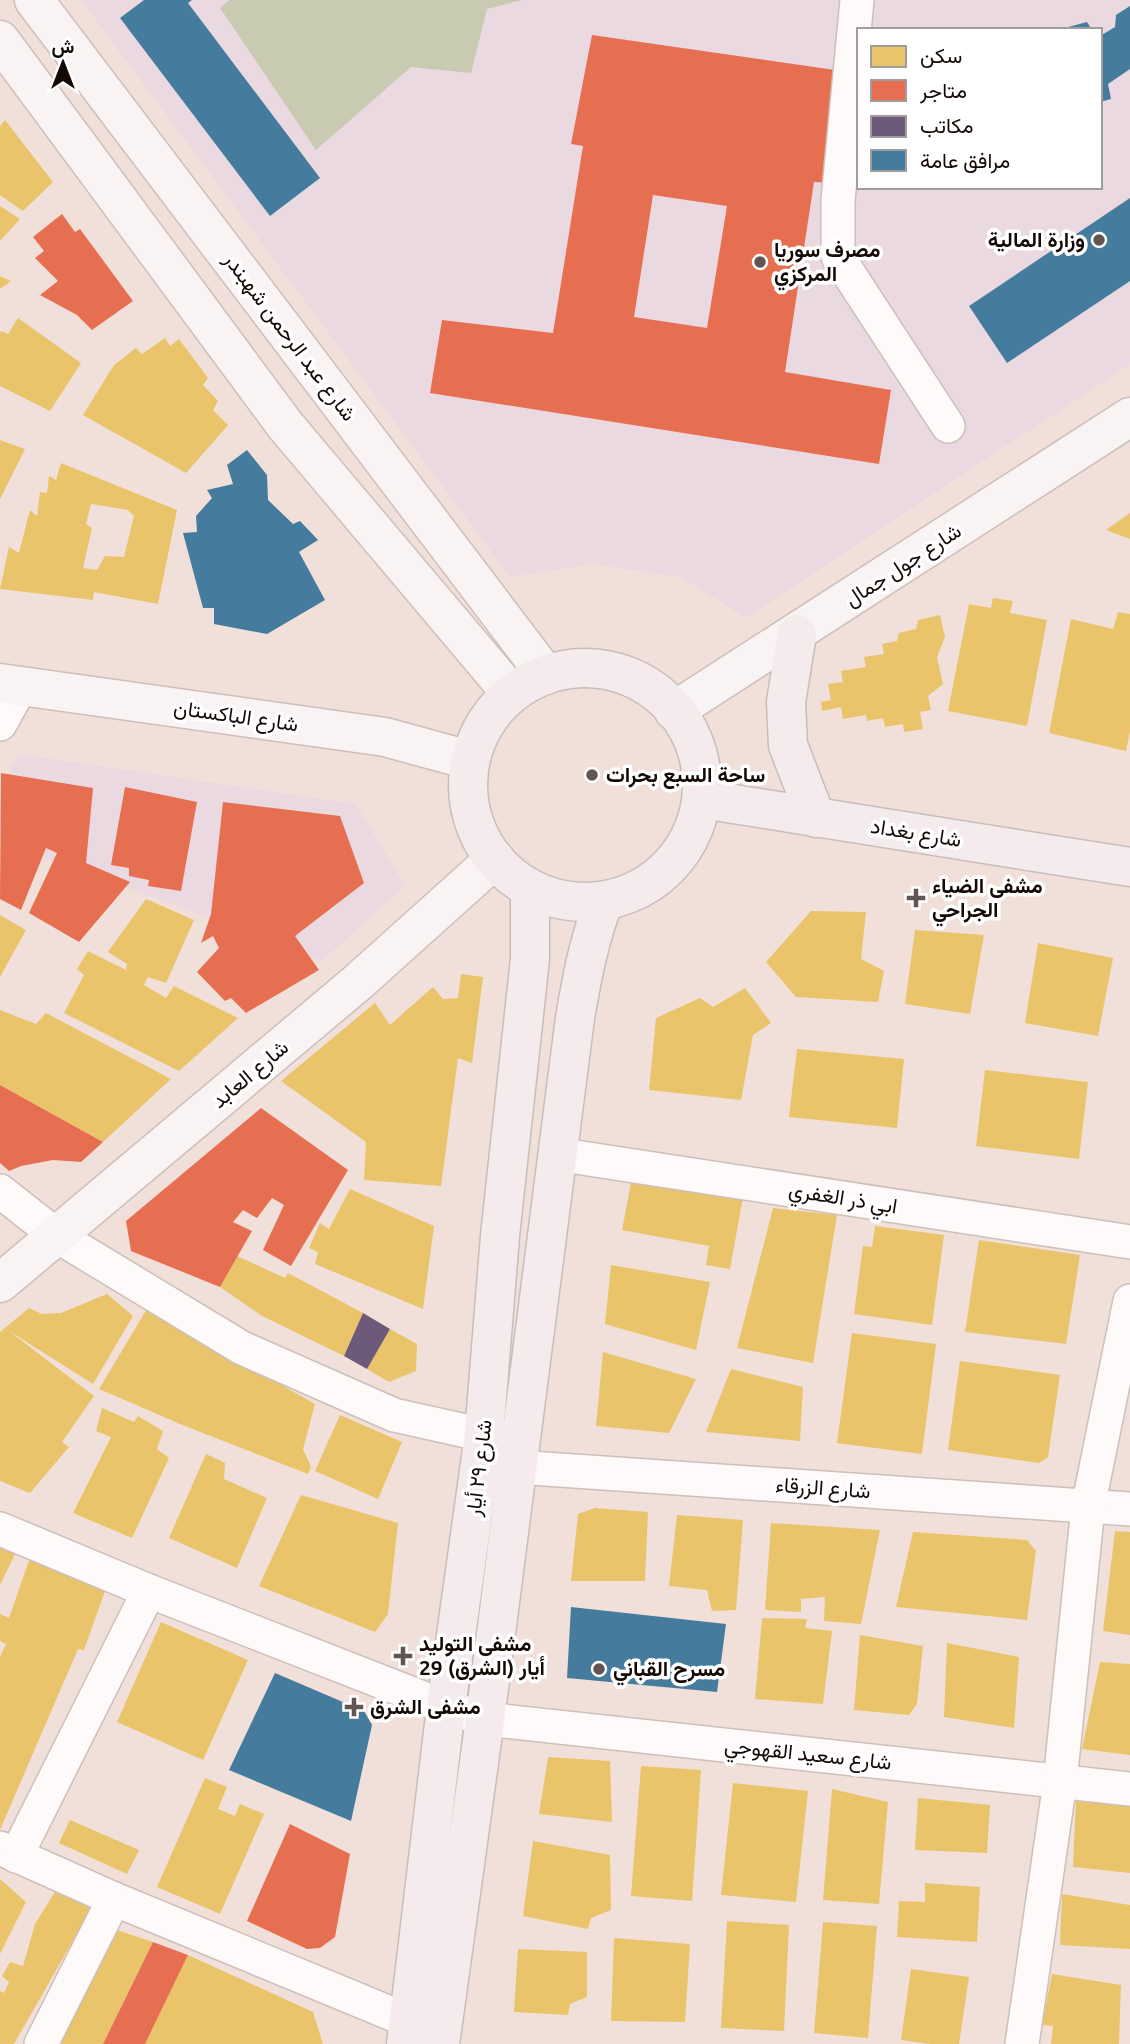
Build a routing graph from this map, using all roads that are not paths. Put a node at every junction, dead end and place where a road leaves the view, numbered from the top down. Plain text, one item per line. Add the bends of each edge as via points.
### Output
1 (34, 0) edge
2 (857, 0) edge
3 (5, 59) edge
4 (1130, 417) edge
5 (948, 426) dead end
6 (797, 634) junction
7 (546, 675) junction
8 (11, 685) edge
9 (511, 693) junction
10 (674, 711) junction
11 (0, 724) edge
12 (470, 760) junction
13 (702, 799) junction
14 (816, 818) junction
15 (495, 859) junction
16 (1130, 867) edge
17 (530, 890) junction
18 (604, 901) junction
19 (556, 1154) junction
20 (0, 1191) edge
21 (57, 1236) junction
22 (1130, 1242) edge
23 (0, 1283) edge
24 (1130, 1301) edge
25 (484, 1435) junction
26 (516, 1467) junction
27 (1088, 1507) junction
28 (1130, 1509) edge
29 (0, 1529) edge
30 (149, 1591) junction
31 (446, 1707) junction
32 (485, 1719) junction
33 (1060, 1782) junction
34 (1130, 1789) edge
35 (8, 1852) edge
36 (114, 1899) junction
37 (407, 2032) edge
38 (41, 2044) edge
39 (440, 2044) edge
40 (1022, 2044) edge

1 - 7 main road, شارع عبد الرحمن شهبندر
2 - 5 street via 838,200 838,257
3 - 9 main road via 285,425
4 - 6 main road, شارع جول جمال
6 - 10 main road, شارع جول جمال
6 - 14 main road via 786,702 788,746
7 - 9 main road
7 - 10 main road via 584,668 624,674 659,693
8 - 11 street
8 - 12 main road, شارع الباكستان via 385,737
9 - 12 main road via 484,724
10 - 13 main road via 685,723 700,760
12 - 15 main road via 468,800 479,836
13 - 14 main road, شارع بغداد
13 - 18 main road via 692,835 670,867 640,889
14 - 16 main road, شارع بغداد
15 - 17 main road
15 - 21 main road, شارع العابد via 357,983
17 - 18 main road via 566,901
17 - 25 main road, شارع ٢٩ أيار via 530,959
18 - 19 main road, شارع ٢٩ أيار via 584,963
19 - 22 street, ابي ذر الغفري
19 - 26 main road, شارع ٢٩ أيار
20 - 21 street
21 - 23 main road, شارع العابد
21 - 25 street via 242,1348 394,1415
24 - 27 street
25 - 31 main road, شارع ٢٩ أيار
26 - 27 street, شارع الزرقاء
26 - 32 main road, شارع ٢٩ أيار
27 - 28 street, شارع الزرقاء
27 - 33 street
29 - 30 street, شارع سعيد القهوجي
30 - 31 street, شارع سعيد القهوجي
30 - 35 street
31 - 32 street, شارع سعيد القهوجي
31 - 37 main road, شارع ٢٩ أيار
32 - 33 street, شارع سعيد القهوجي
32 - 39 main road, شارع ٢٩ أيار
33 - 34 street, شارع سعيد القهوجي
33 - 40 street
35 - 36 street
36 - 37 street
36 - 38 street

